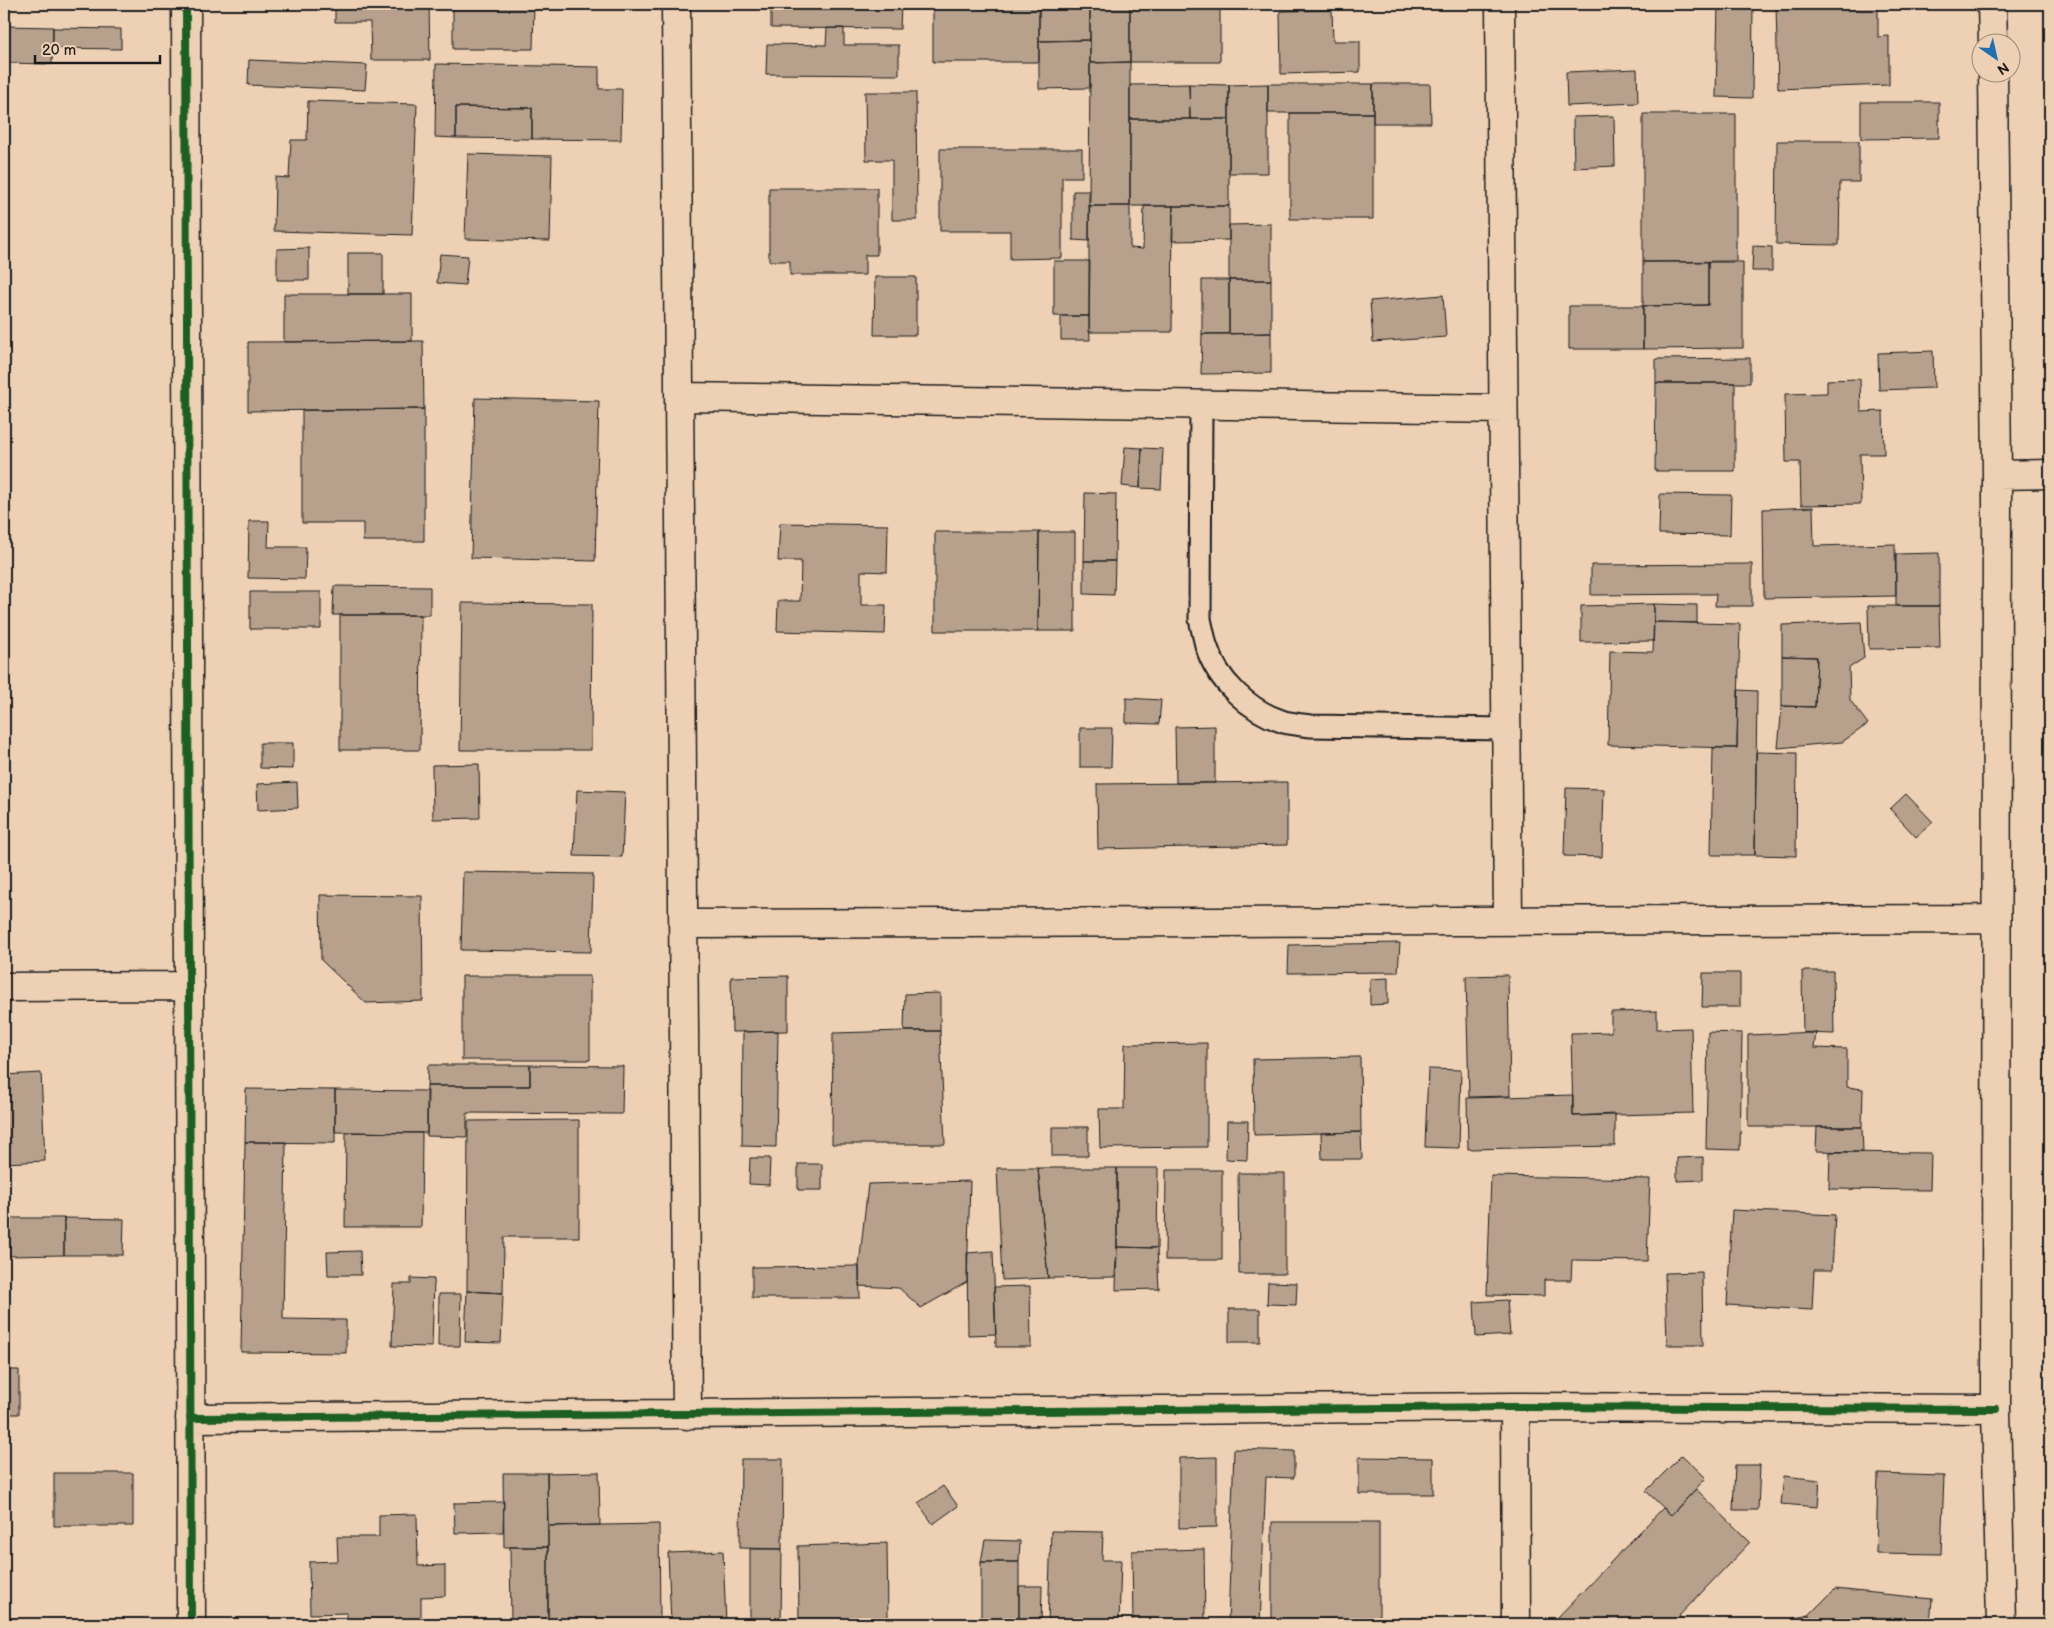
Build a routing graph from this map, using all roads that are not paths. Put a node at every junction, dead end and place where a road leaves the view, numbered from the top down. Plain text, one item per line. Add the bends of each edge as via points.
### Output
1 (186, 4) edge
2 (676, 4) edge
3 (1500, 4) edge
4 (1992, 4) edge
5 (1993, 32) edge
6 (1993, 82) edge
7 (679, 397) junction
8 (1202, 404) junction
9 (1503, 408) junction
10 (2050, 474) edge
11 (1997, 475) junction
12 (1506, 729) junction
13 (1995, 919) junction
14 (1508, 920) junction
15 (683, 924) junction
16 (190, 986) junction
17 (4, 987) edge
18 (1515, 1407) junction
19 (1996, 1409) junction
20 (687, 1415) junction
21 (190, 1418) junction
22 (191, 1624) edge
23 (1516, 1624) edge
24 (2001, 1624) edge

1 - 16 street
2 - 7 street
3 - 9 street
4 - 5 street
6 - 11 street
7 - 8 street
7 - 15 street
8 - 9 street
8 - 12 lane via 1200,619 1206,646 1218,672 1236,694 1258,710 1284,722 1311,726
9 - 12 street
10 - 11 street
11 - 13 street
12 - 14 street
13 - 14 street
13 - 19 street
14 - 15 street
15 - 20 street
16 - 17 street
16 - 21 street
18 - 19 street
18 - 20 street
18 - 23 street
19 - 24 street
20 - 21 street
21 - 22 street

